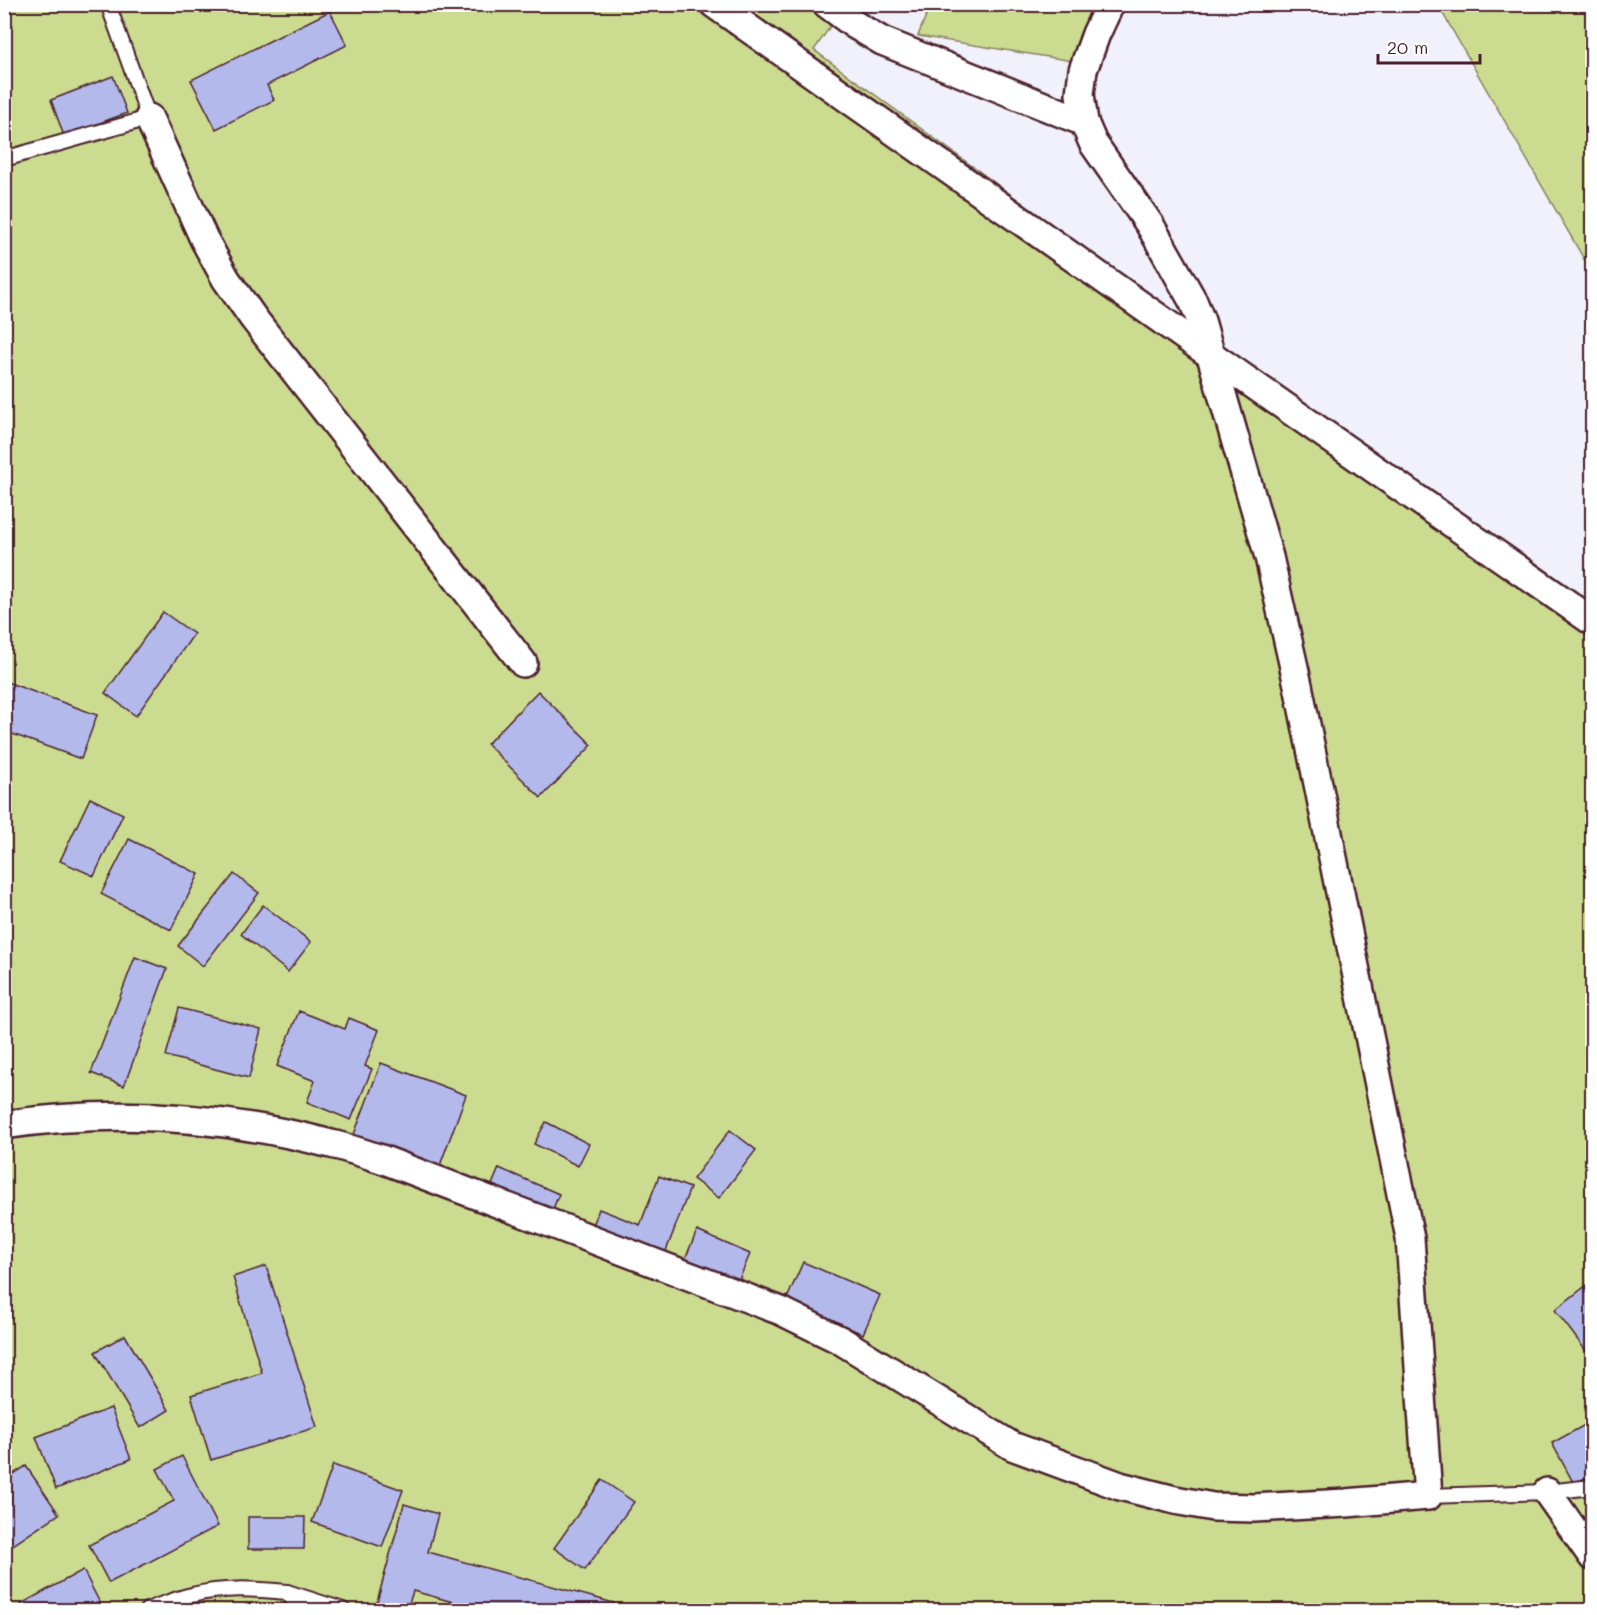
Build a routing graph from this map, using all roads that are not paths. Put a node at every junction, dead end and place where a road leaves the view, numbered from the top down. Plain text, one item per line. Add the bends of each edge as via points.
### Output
1 (108, 4) edge
2 (714, 4) edge
3 (827, 4) edge
4 (1110, 4) edge
5 (149, 118) junction
6 (1084, 122) junction
7 (4, 159) edge
8 (1211, 355) junction
9 (1593, 621) edge
10 (523, 663) dead end
11 (4, 1125) edge
12 (1593, 1487) edge
13 (1547, 1492) junction
14 (1428, 1496) junction
15 (1593, 1557) edge
16 (287, 1592) junction
17 (147, 1611) edge
18 (301, 1611) edge
19 (343, 1611) edge

1 - 5 lane
2 - 8 street
3 - 6 street via 882,41
4 - 6 street via 1083,70 1080,94
5 - 7 lane
5 - 10 street via 226,279
6 - 8 street via 1093,143 1179,274 1201,321
8 - 9 street
8 - 14 street via 1269,557 1298,685 1410,1238
11 - 14 street via 111,1116 174,1119 283,1132 384,1160 781,1311 840,1340 1011,1446 1120,1486 1213,1507 1254,1508
12 - 13 lane
13 - 14 lane
13 - 15 street
16 - 17 lane via 258,1589 192,1594
16 - 18 lane
16 - 19 lane

